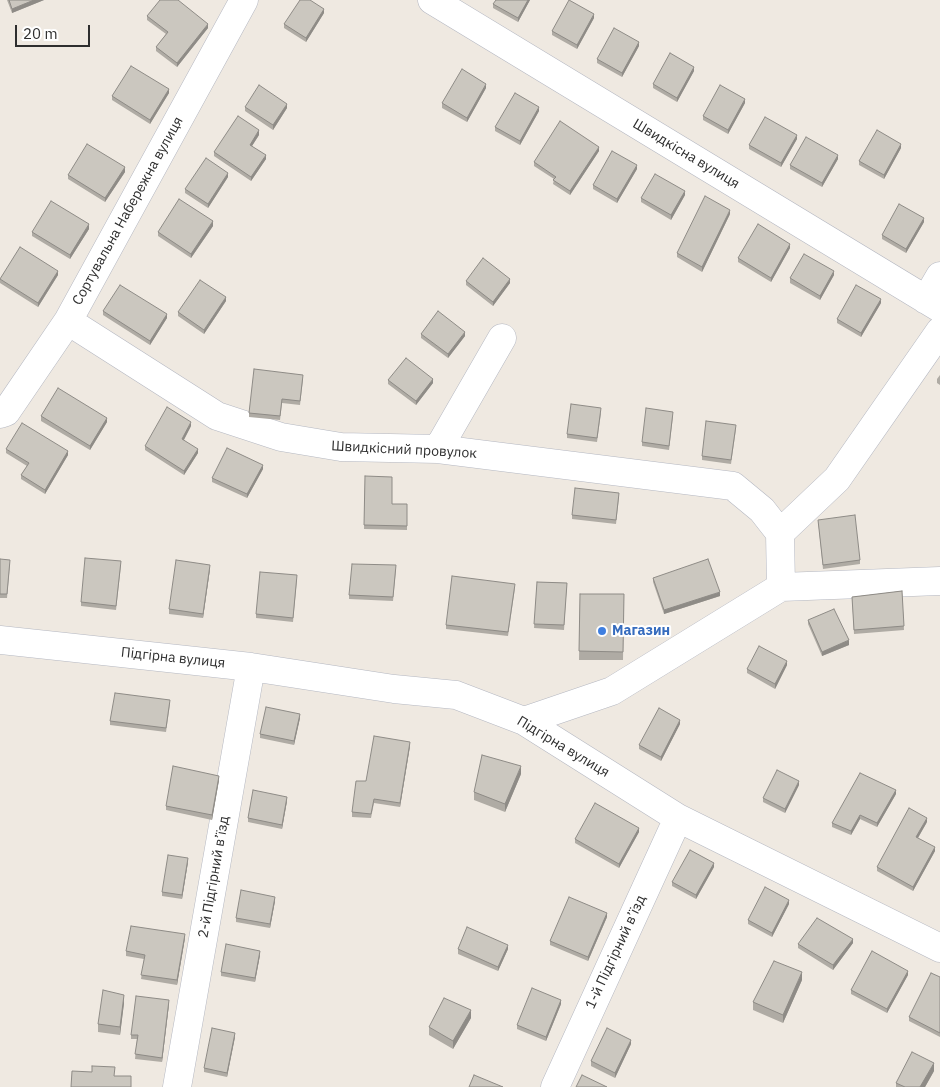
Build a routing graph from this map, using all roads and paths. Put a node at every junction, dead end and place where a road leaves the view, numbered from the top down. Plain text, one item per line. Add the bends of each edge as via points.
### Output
1 (244, 0) edge
2 (432, 0) edge
3 (940, 276) edge
4 (933, 304) edge
5 (68, 321) junction
6 (940, 331) edge
7 (502, 338) dead end
8 (0, 414) edge
9 (438, 449) junction
10 (780, 533) junction
11 (940, 581) edge
12 (780, 587) junction
13 (0, 640) edge
14 (251, 667) junction
15 (524, 721) junction
16 (678, 818) junction
17 (940, 948) edge
18 (177, 1087) edge
19 (555, 1087) edge

1 - 5 street, Сортувальна Набережна вулиця
2 - 4 street, Швидкісна вулиця
3 - 4 street
5 - 8 street, Сортувальна Набережна вулиця via 6,412
5 - 9 street, Швидкісний провулок via 217,416 281,437 341,448
6 - 10 street via 837,479
7 - 9 street
9 - 10 street, Швидкісний провулок via 733,486 762,510
10 - 12 street
11 - 12 street
12 - 15 street via 612,691
13 - 14 street, Підгірна вулиця
14 - 15 street, Підгірна вулиця via 456,695
14 - 18 street, 2-й Підгірний в’їзд
15 - 16 street, Підгірна вулиця
16 - 17 street, Підгірна вулиця
16 - 19 street, 1-й Підгірний в’їзд

